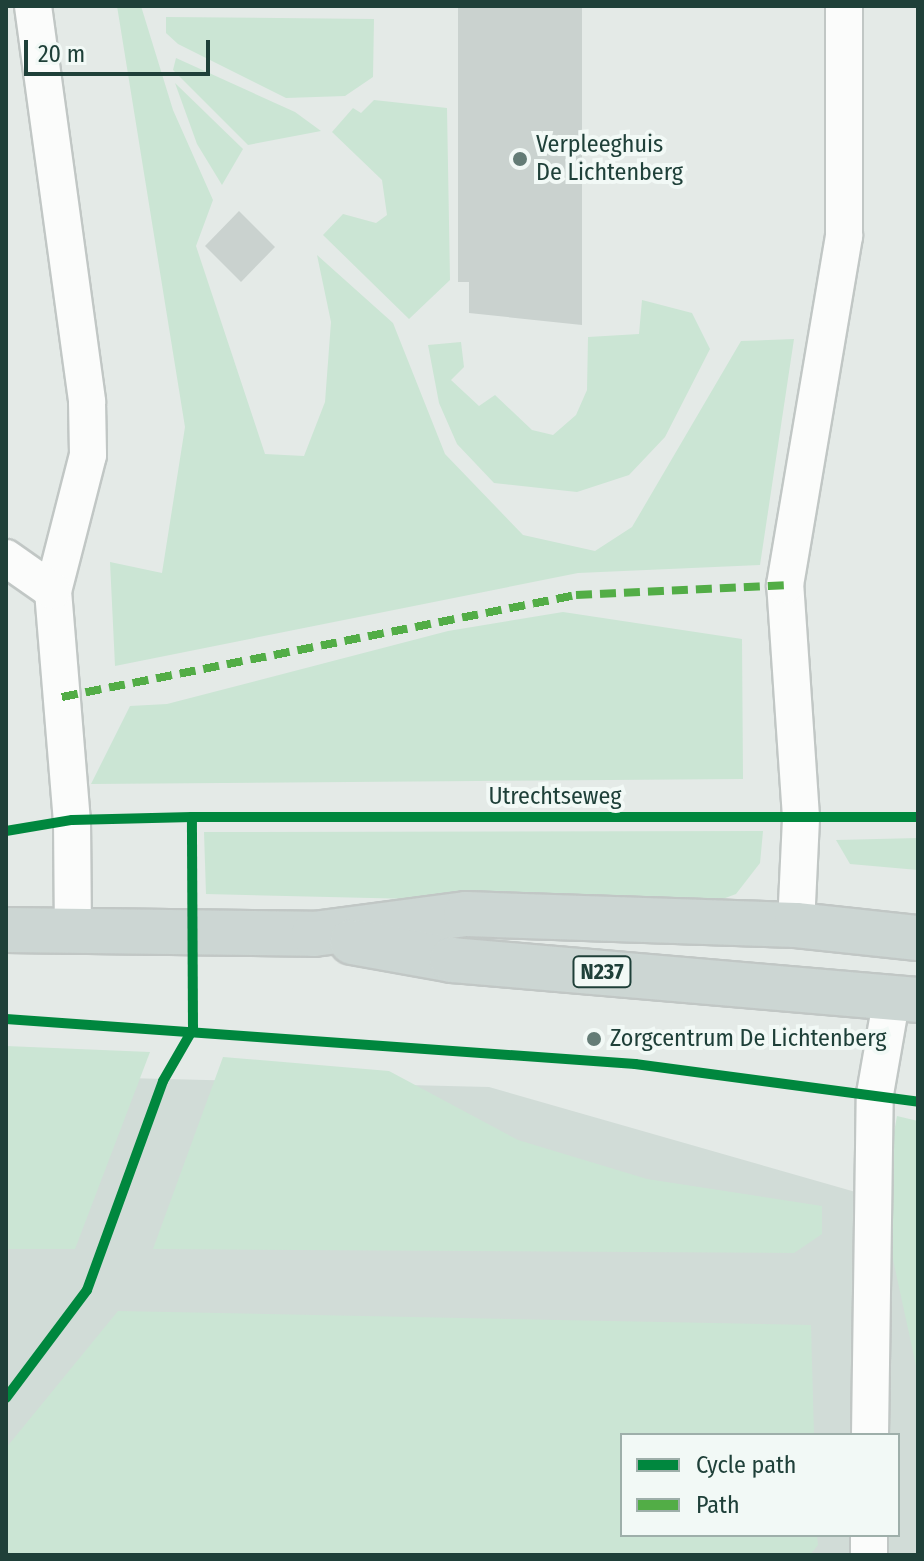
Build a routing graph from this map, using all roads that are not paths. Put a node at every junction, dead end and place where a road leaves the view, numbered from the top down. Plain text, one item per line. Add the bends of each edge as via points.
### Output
1 (33, 6) edge
2 (844, 6) edge
3 (6, 558) edge
4 (6, 582) edge
5 (53, 591) junction
6 (796, 925) junction
7 (6, 930) edge
8 (73, 930) junction
9 (314, 934) junction
10 (910, 937) edge
11 (905, 999) edge
12 (870, 1433) edge

1 - 5 lane via 87,402 88,455
2 - 6 lane via 844,236 785,585 801,817
3 - 5 lane
4 - 5 lane
5 - 8 lane via 72,820
6 - 9 main road, N237 via 466,914
6 - 10 main road, N237
7 - 8 main road, N237
8 - 9 main road, N237
9 - 11 main road, N237 via 452,960
10 - 11 main road
11 - 12 lane via 875,1094

